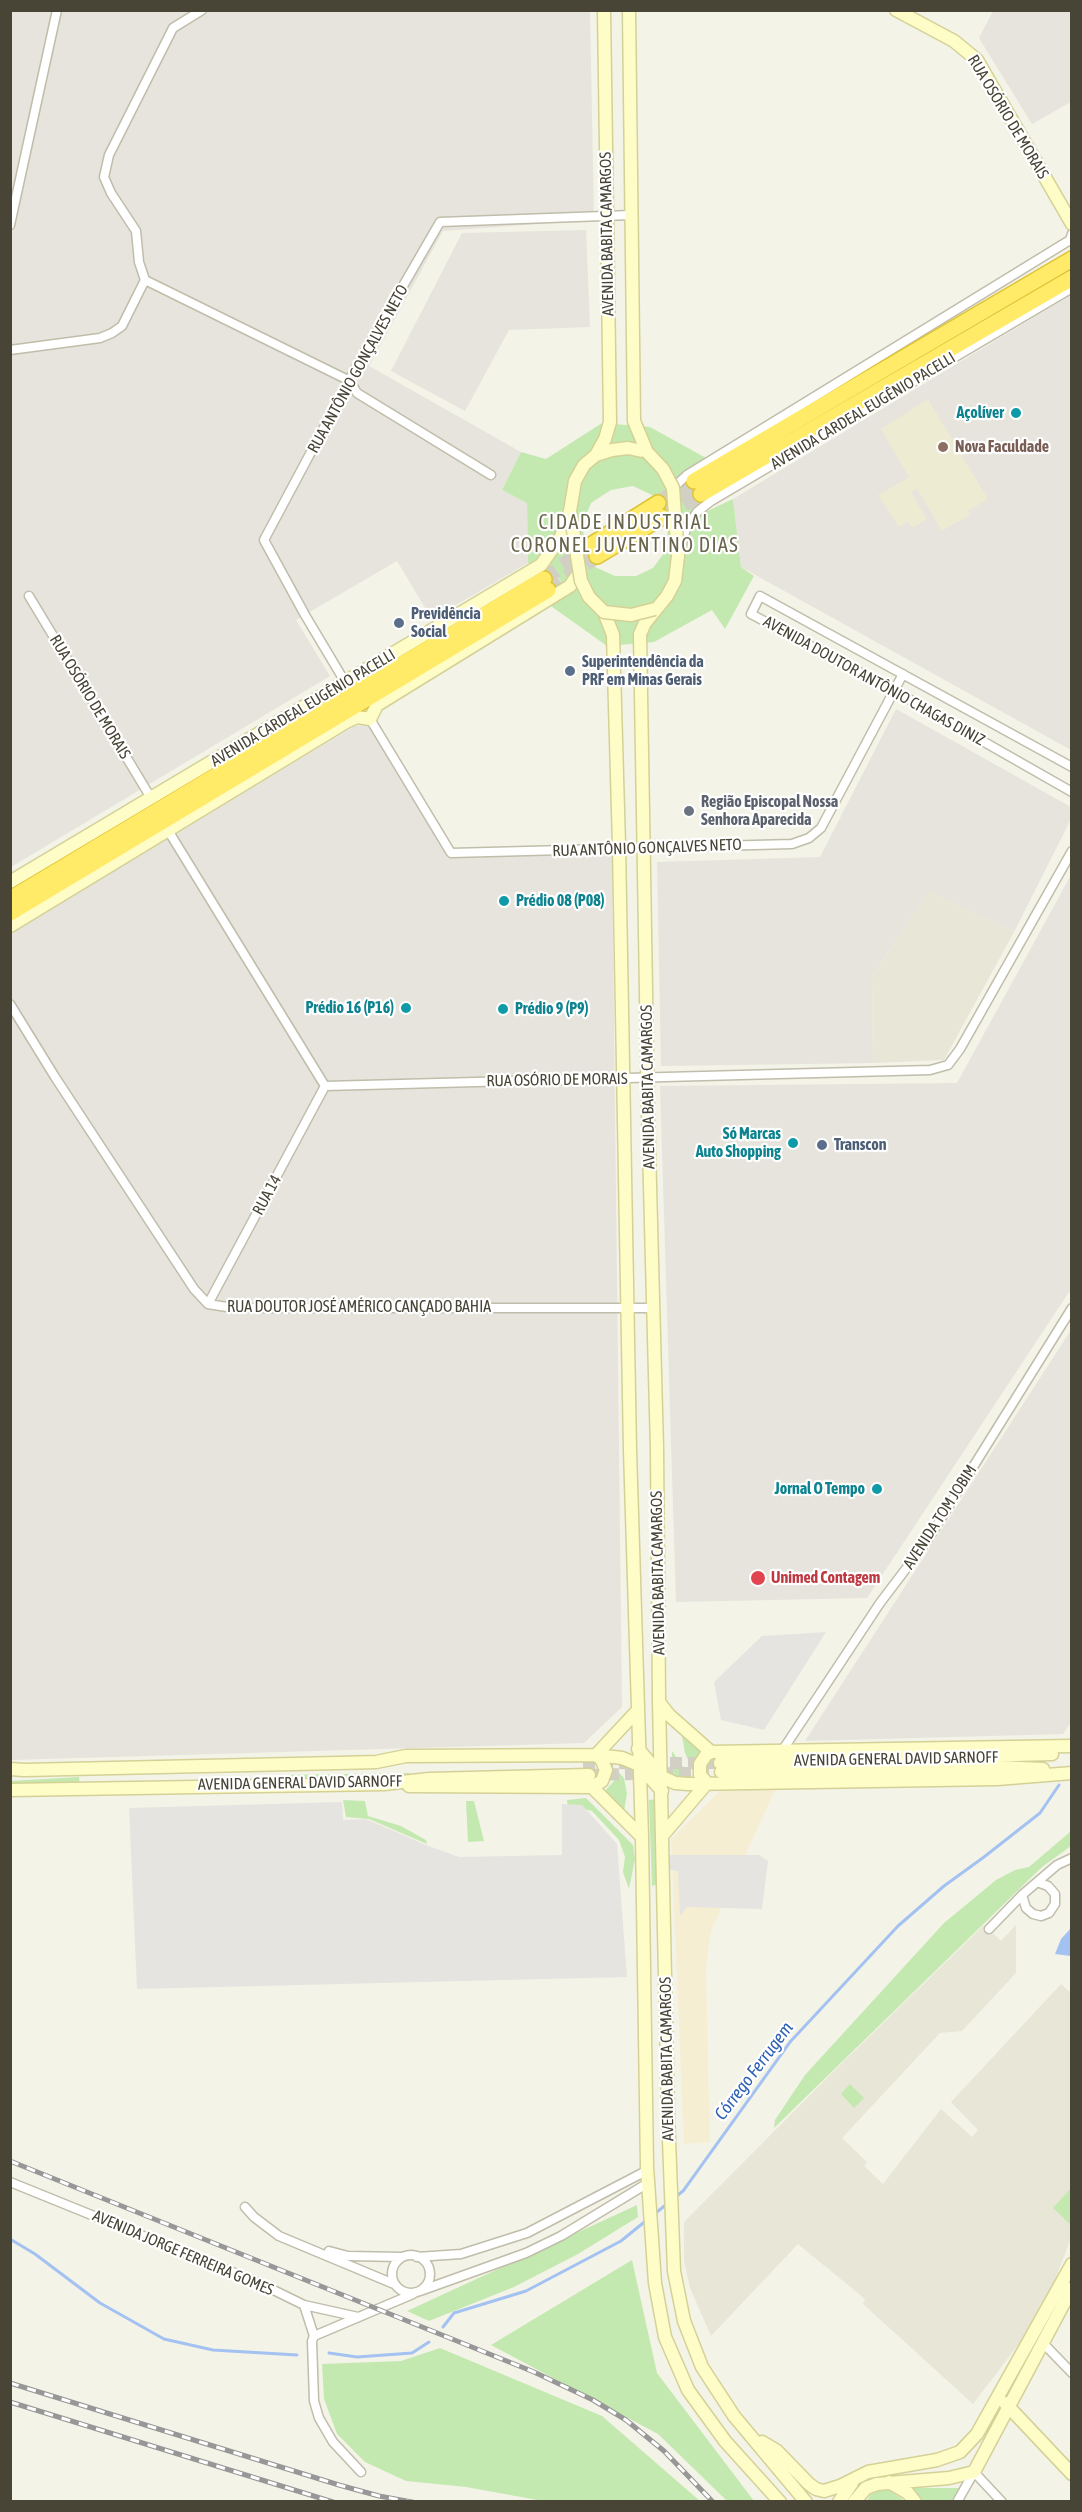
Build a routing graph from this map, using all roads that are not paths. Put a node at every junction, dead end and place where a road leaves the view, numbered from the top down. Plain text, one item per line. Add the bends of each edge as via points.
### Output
1 (57, 10) edge
2 (202, 10) edge
3 (604, 10) edge
4 (629, 10) edge
5 (896, 10) edge
6 (631, 215) junction
7 (607, 216) junction
8 (1071, 224) edge
9 (10, 225) edge
10 (1071, 234) edge
11 (1071, 259) edge
12 (1071, 278) edge
13 (145, 280) junction
14 (1071, 288) edge
15 (10, 350) edge
16 (350, 381) junction
17 (647, 452) junction
18 (596, 455) junction
19 (490, 475) dead end
20 (673, 489) junction
21 (660, 510) tunnel mouth
22 (570, 511) junction
23 (594, 550) tunnel mouth
24 (678, 556) junction
25 (579, 573) junction
26 (28, 596) dead end
27 (655, 609) junction
28 (604, 612) junction
29 (903, 674) junction
30 (345, 682) junction
31 (893, 690) junction
32 (370, 719) junction
33 (1071, 767) edge
34 (1071, 792) edge
35 (151, 798) junction
36 (169, 832) junction
37 (619, 849) junction
38 (643, 849) junction
39 (1071, 851) edge
40 (10, 882) edge
41 (10, 899) edge
42 (10, 913) edge
43 (10, 926) edge
44 (10, 1004) edge
45 (622, 1078) junction
46 (648, 1078) junction
47 (326, 1086) junction
48 (208, 1304) junction
49 (627, 1307) junction
50 (653, 1308) junction
51 (1071, 1308) edge
52 (659, 1702) junction
53 (636, 1712) junction
54 (1071, 1746) edge
55 (638, 1749) junction
56 (782, 1751) junction
57 (711, 1752) junction
58 (1071, 1753) edge
59 (596, 1755) junction
60 (376, 1762) junction
61 (639, 1765) junction
62 (10, 1768) edge
63 (1071, 1771) edge
64 (662, 1777) junction
65 (384, 1784) junction
66 (707, 1784) junction
67 (592, 1787) junction
68 (10, 1790) edge
69 (662, 1791) junction
70 (662, 1836) junction
71 (642, 1837) junction
72 (1071, 1858) edge
73 (1037, 1882) junction
74 (1022, 1895) junction
75 (988, 1929) dead end
76 (644, 1960) junction
77 (666, 1962) junction
78 (669, 2167) junction
79 (648, 2168) junction
80 (10, 2182) edge
81 (648, 2186) junction
82 (245, 2207) dead end
83 (316, 2250) junction
84 (405, 2256) junction
85 (417, 2257) junction
86 (1071, 2264) edge
87 (395, 2286) junction
88 (1071, 2288) edge
89 (418, 2292) junction
90 (304, 2305) junction
91 (386, 2306) junction
92 (358, 2318) junction
93 (314, 2336) junction
94 (1042, 2342) junction
95 (1071, 2373) edge
96 (999, 2397) junction
97 (1008, 2406) junction
98 (750, 2434) junction
99 (361, 2472) dead end
100 (974, 2472) junction
101 (1071, 2474) edge
102 (855, 2479) junction
103 (889, 2482) junction
104 (780, 2502) edge
105 (806, 2502) edge
106 (839, 2502) edge
107 (854, 2502) edge
108 (915, 2502) edge
109 (957, 2502) edge
110 (1002, 2502) edge

1 - 9 street
2 - 13 street via 173,28 109,155 104,177 136,231
3 - 7 main road, AVENIDA BABITA CAMARGOS
4 - 6 main road, AVENIDA BABITA CAMARGOS
5 - 8 main road, RUA OSÓRIO DE MORAIS via 954,41 977,60
6 - 7 street, RUA ANTÔNIO GONÇALVES NETO
6 - 17 main road, AVENIDA BABITA CAMARGOS via 634,421
7 - 16 street, RUA ANTÔNIO GONÇALVES NETO via 440,222
7 - 18 main road, AVENIDA BABITA CAMARGOS via 610,423
10 - 20 street via 1070,240 687,475
11 - 12 highway, AVENIDA CARDEAL EUGÊNIO PACELLI via 698,487
13 - 15 street via 122,326 112,333
13 - 16 street
14 - 24 street, AVENIDA CARDEAL EUGÊNIO PACELLI via 711,501 697,512 686,529
16 - 19 street via 357,393
16 - 30 street, RUA ANTÔNIO GONÇALVES NETO via 264,540
17 - 18 main road via 628,448
17 - 20 main road, bridge via 663,469
18 - 22 main road via 584,465 575,481
20 - 24 main road, bridge
21 - 23 highway
22 - 25 main road, bridge
22 - 30 main road, AVENIDA CARDEAL EUGÊNIO PACELLI via 561,537 541,566
24 - 27 main road via 675,581
25 - 28 main road, bridge via 589,597
25 - 32 main road via 570,586 377,705
26 - 35 street, RUA OSÓRIO DE MORAIS
27 - 28 main road, bridge via 631,615
27 - 38 main road, AVENIDA BABITA CAMARGOS via 640,634
28 - 37 main road, AVENIDA BABITA CAMARGOS via 612,634
29 - 31 street, RUA ANTÔNIO GONÇALVES NETO
29 - 31 street, AVENIDA DOUTOR ANTÔNIO CHAGAS DINIZ via 760,596 751,614
29 - 33 street, AVENIDA DOUTOR ANTÔNIO CHAGAS DINIZ
30 - 35 main road, AVENIDA CARDEAL EUGÊNIO PACELLI
31 - 34 street, AVENIDA DOUTOR ANTÔNIO CHAGAS DINIZ
31 - 38 street, RUA ANTÔNIO GONÇALVES NETO via 821,828 809,838 792,844
32 - 36 main road via 357,717 346,722
32 - 37 street, RUA ANTÔNIO GONÇALVES NETO via 451,853
35 - 40 main road, AVENIDA CARDEAL EUGÊNIO PACELLI
36 - 43 main road
36 - 47 street
37 - 38 street, RUA ANTÔNIO GONÇALVES NETO
37 - 45 main road, AVENIDA BABITA CAMARGOS
38 - 46 main road, AVENIDA BABITA CAMARGOS
39 - 46 street, RUA OSÓRIO DE MORAIS via 948,1065 930,1070
41 - 42 highway, AVENIDA CARDEAL EUGÊNIO PACELLI via 546,584
44 - 48 street, RUA DOUTOR JOSÉ AMÉRICO CANÇADO BAHIA via 143,1212
45 - 46 street, RUA OSÓRIO DE MORAIS
45 - 47 street, RUA OSÓRIO DE MORAIS
45 - 49 main road, AVENIDA BABITA CAMARGOS
46 - 50 main road, AVENIDA BABITA CAMARGOS
47 - 48 street, RUA 14
48 - 49 street, RUA DOUTOR JOSÉ AMÉRICO CANÇADO BAHIA via 233,1308
49 - 50 street, RUA DOUTOR JOSÉ AMÉRICO CANÇADO BAHIA
49 - 53 main road, AVENIDA BABITA CAMARGOS
50 - 52 main road, AVENIDA BABITA CAMARGOS
51 - 56 street, AVENIDA TOM JOBIM via 927,1541 880,1603
52 - 57 main road
52 - 64 main road, AVENIDA BABITA CAMARGOS
53 - 55 main road, AVENIDA BABITA CAMARGOS
53 - 59 main road
54 - 56 main road
55 - 61 main road, AVENIDA BABITA CAMARGOS
55 - 64 main road
56 - 57 main road
57 - 66 main road via 702,1759 699,1769
58 - 63 main road, AVENIDA GENERAL DAVID SARNOFF via 720,1767 996,1767
59 - 60 main road, AVENIDA GENERAL DAVID SARNOFF via 406,1756
59 - 61 main road, AVENIDA GENERAL DAVID SARNOFF
59 - 67 main road via 604,1764 605,1776
60 - 62 main road, AVENIDA GENERAL DAVID SARNOFF
60 - 65 main road, AVENIDA GENERAL DAVID SARNOFF via 586,1769
61 - 69 main road
61 - 71 main road, AVENIDA BABITA CAMARGOS
63 - 66 main road via 998,1779
64 - 66 main road via 675,1783
64 - 69 main road, AVENIDA BABITA CAMARGOS
65 - 67 main road via 424,1788
65 - 68 main road, AVENIDA GENERAL DAVID SARNOFF
66 - 70 main road
67 - 71 main road
69 - 70 main road, AVENIDA BABITA CAMARGOS
70 - 77 main road, AVENIDA BABITA CAMARGOS
71 - 76 main road, AVENIDA BABITA CAMARGOS
72 - 73 street
73 - 74 street
73 - 74 street via 1055,1894 1055,1904 1049,1913 1033,1914 1026,1908
74 - 75 street
76 - 77 main road via 653,1954
76 - 79 main road, AVENIDA BABITA CAMARGOS
77 - 78 main road, AVENIDA BABITA CAMARGOS
78 - 79 main road
78 - 98 main road, AVENIDA BABITA CAMARGOS via 676,2288 684,2321 702,2367
79 - 81 main road, AVENIDA BABITA CAMARGOS
79 - 85 street via 527,2233 461,2254
80 - 90 street, AVENIDA JORGE FERREIRA GOMES via 257,2282
81 - 89 street via 526,2253
81 - 104 main road, AVENIDA BABITA CAMARGOS via 655,2283 665,2337 688,2390 725,2441
82 - 83 street via 279,2236
83 - 84 street via 348,2256
83 - 87 street
84 - 85 street
84 - 87 street via 393,2268
85 - 89 street via 426,2263 429,2273 428,2283
86 - 96 main road
87 - 89 street via 405,2292
87 - 91 street via 394,2297
88 - 94 main road
89 - 91 street
90 - 92 street, AVENIDA JORGE FERREIRA GOMES
90 - 93 street
91 - 92 street
92 - 93 street
93 - 99 street via 313,2390 319,2418 333,2442
94 - 95 street
94 - 97 main road
96 - 97 main road
96 - 102 main road via 960,2452 914,2465 885,2467
97 - 100 main road
97 - 101 main road
98 - 102 main road via 777,2451 816,2489 834,2489
98 - 105 main road, AVENIDA BABITA CAMARGOS
100 - 103 main road via 950,2478
100 - 109 street
100 - 110 street
102 - 106 main road
103 - 107 main road via 866,2488
103 - 108 main road

